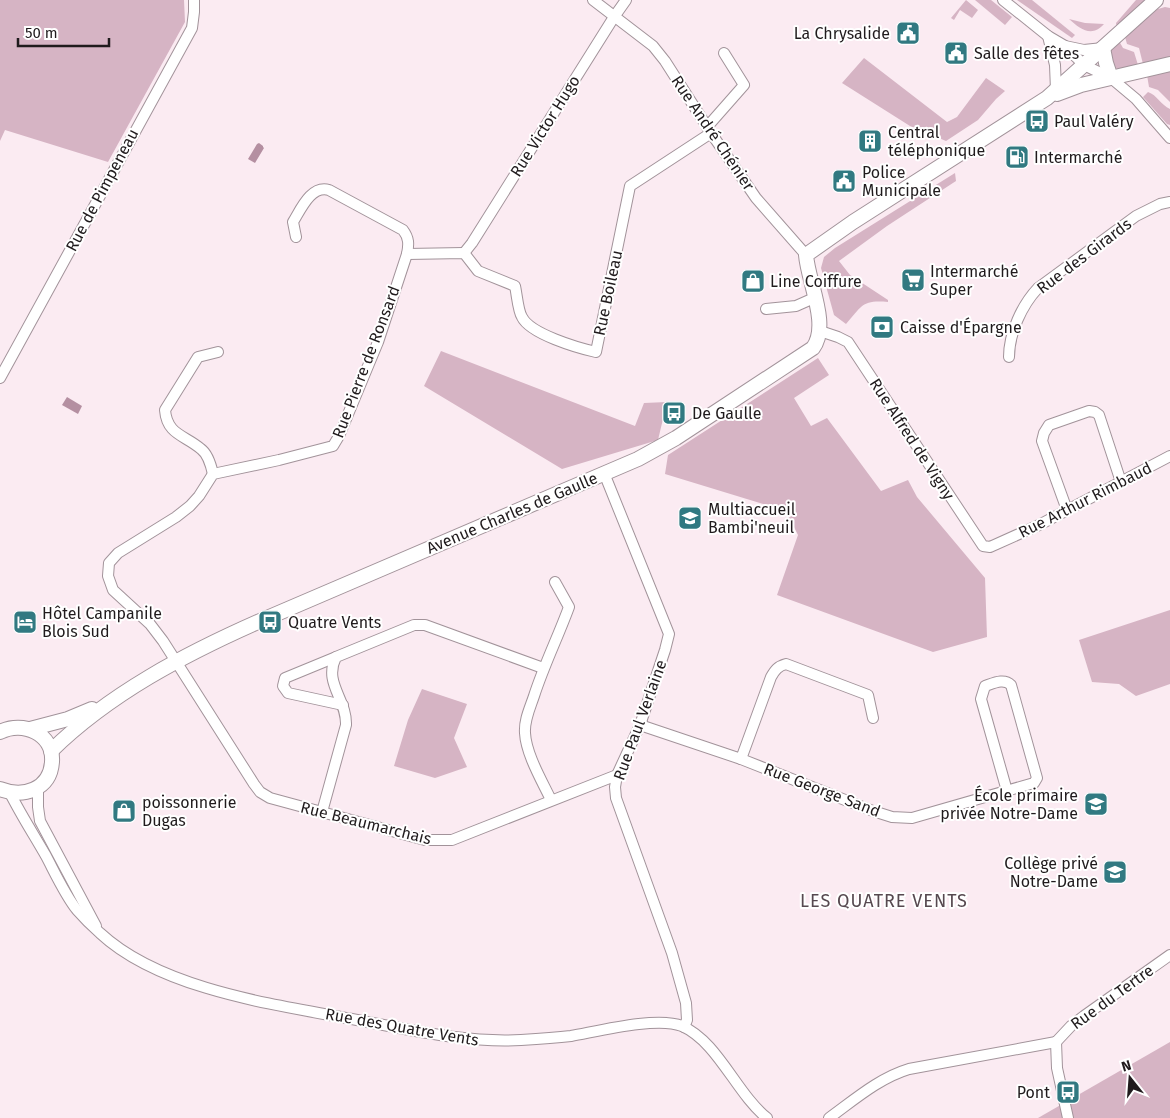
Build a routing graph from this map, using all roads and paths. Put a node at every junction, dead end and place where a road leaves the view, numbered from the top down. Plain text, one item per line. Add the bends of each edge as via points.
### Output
1 (194, 0) edge
2 (593, 0) edge
3 (626, 0) edge
4 (1003, 0) edge
5 (1156, 0) edge
6 (1163, 0) edge
7 (1170, 1) edge
8 (614, 17) junction
9 (1048, 36) junction
10 (1065, 46) junction
11 (1103, 48) junction
12 (724, 53) dead end
13 (1170, 64) edge
14 (1084, 65) junction
15 (1112, 78) junction
16 (1052, 94) junction
17 (709, 130) junction
18 (1170, 138) edge
19 (1170, 202) edge
20 (296, 237) dead end
21 (464, 253) junction
22 (408, 254) junction
23 (806, 255) junction
24 (814, 298) junction
25 (766, 310) dead end
26 (820, 331) junction
27 (218, 352) dead end
28 (1009, 357) dead end
29 (0, 378) edge
30 (1170, 456) edge
31 (213, 474) junction
32 (604, 474) junction
33 (1121, 482) junction
34 (1068, 510) junction
35 (1000, 543) joint
36 (555, 582) dead end
37 (336, 657) junction
38 (176, 661) junction
39 (543, 668) junction
40 (114, 700) junction
41 (343, 705) junction
42 (873, 718) dead end
43 (640, 725) junction
44 (30, 728) junction
45 (1, 731) edge
46 (51, 751) junction
47 (740, 759) junction
48 (617, 775) junction
49 (38, 787) junction
50 (5, 791) edge
51 (1007, 791) junction
52 (551, 800) junction
53 (322, 812) junction
54 (100, 933) junction
55 (1170, 956) edge
56 (684, 1027) junction
57 (1056, 1042) junction
58 (767, 1118) edge
59 (828, 1118) edge
60 (1068, 1118) edge

1 - 29 street, Rue de Pimpeneau via 192,28
2 - 8 street, Rue André Chénier
3 - 8 street, Rue Victor Hugo
4 - 9 street
5 - 11 street
6 - 7 street
8 - 17 street, Rue André Chénier via 653,46
8 - 21 street, Rue Victor Hugo
9 - 10 street
9 - 16 street via 1055,65
10 - 11 street via 1084,50
10 - 14 street
11 - 14 street
11 - 15 street
12 - 17 street via 744,86
13 - 15 street
14 - 15 street
14 - 16 street
15 - 16 street
15 - 18 street via 1136,99
16 - 23 street
17 - 21 street, Rue Boileau via 630,186 596,352 532,329 520,315 515,286 478,271
17 - 23 street, Rue André Chénier via 756,198
19 - 28 street, Rue des Girards via 1136,216 1038,288 1022,310 1009,346
20 - 22 street via 292,222 309,197 322,188 402,230 409,244
21 - 22 street
22 - 31 street, Rue Pierre de Ronsard via 374,350 333,446
23 - 24 street
24 - 25 street via 796,306
24 - 26 street
26 - 32 street, Avenue Charles de Gaulle via 813,348 676,438
26 - 35 street, Rue Alfred de Vigny via 848,342 979,542 990,547
27 - 31 street via 198,357 165,410 172,431 203,450
30 - 33 street, Rue Arthur Rimbaud
31 - 38 street via 190,506 118,553 109,563 108,576 114,590 150,624
32 - 38 street, Avenue Charles de Gaulle via 214,641
32 - 43 street, Rue Paul Verlaine via 669,634
33 - 34 street, Rue Arthur Rimbaud
33 - 34 street via 1099,415 1089,411 1049,425 1042,441
34 - 35 street, Rue Arthur Rimbaud
36 - 39 street via 569,607
37 - 39 street via 414,625 425,625
37 - 41 street via 331,675
37 - 41 street via 285,678 283,686 288,693
38 - 40 street, Avenue Charles de Gaulle
38 - 53 street, Rue Beaumarchais via 260,792 270,798
39 - 52 street via 526,718 525,733 528,749
40 - 44 street, Avenue Charles de Gaulle via 67,720
40 - 46 street, Avenue Charles de Gaulle
41 - 53 street via 347,714 346,725
42 - 47 street via 868,695 786,664 781,665 771,677
43 - 47 street, Rue George Sand
43 - 48 street, Rue Paul Verlaine
44 - 45 street, Avenue Charles de Gaulle via 20,726
44 - 46 street via 46,741
46 - 49 street via 50,771
47 - 51 street, Rue George Sand via 892,817 912,818
48 - 52 street, Rue Beaumarchais
48 - 56 street, Rue Paul Verlaine via 616,798 672,954 686,1003
49 - 50 street via 20,794
49 - 54 street, Rue des Quatre Vents via 40,821
50 - 54 street, Rue des Quatre Vents via 76,910
51 - 51 street, Rue George Sand via 1034,783 1037,778 1011,685 1001,681 985,686 981,699
52 - 53 street, Rue Beaumarchais via 452,840 439,841
54 - 56 street, Rue des Quatre Vents via 137,959 213,990 264,1003 452,1038 492,1042 551,1039 670,1022
55 - 57 street, Rue du Tertre via 1084,1016
56 - 58 street, Rue des Quatre Vents via 704,1041
57 - 59 street via 898,1072
57 - 60 street via 1057,1068

